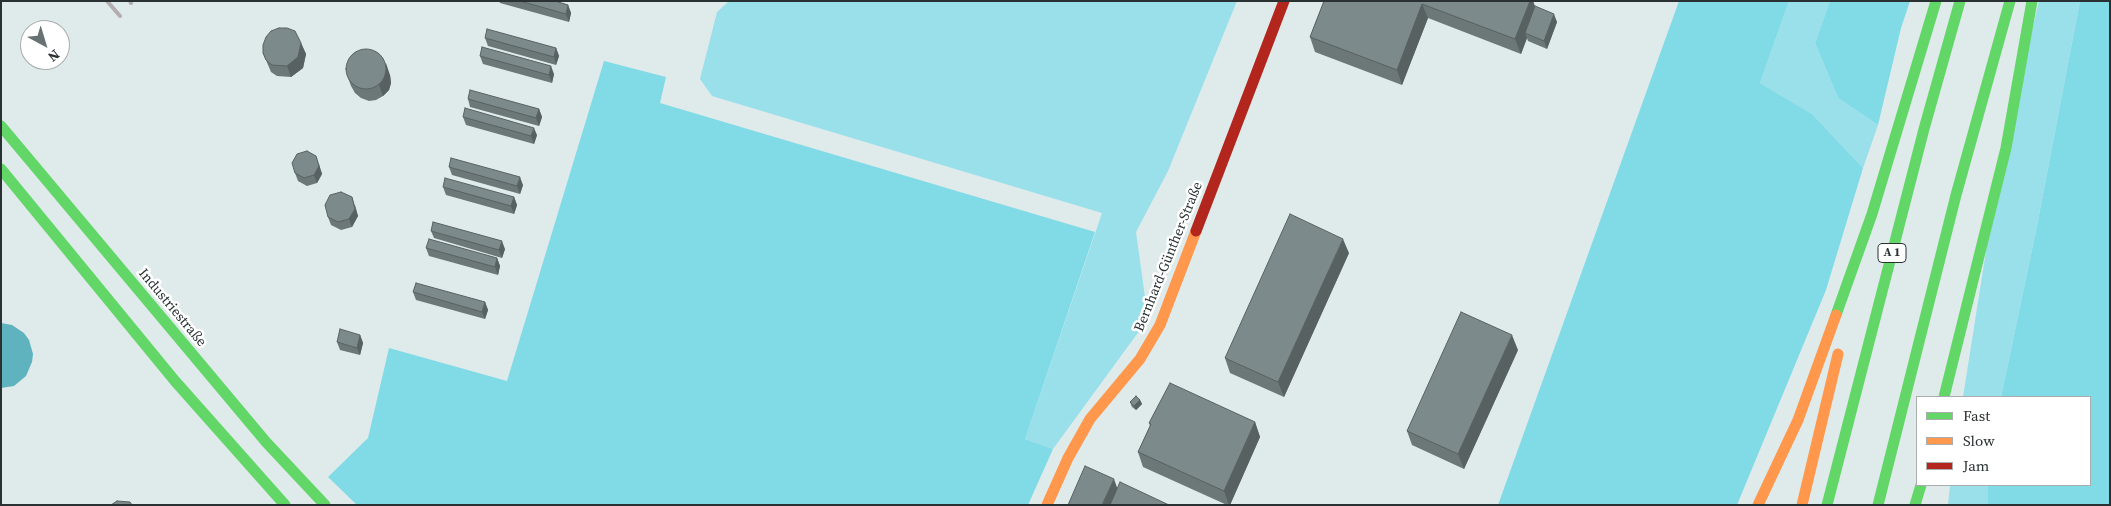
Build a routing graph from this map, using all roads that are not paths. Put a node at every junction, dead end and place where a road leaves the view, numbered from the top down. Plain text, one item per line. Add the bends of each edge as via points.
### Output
1 (1284, 1) edge
2 (1936, 1) edge
3 (1960, 1) edge
4 (2010, 1) edge
5 (2032, 1) edge
6 (1, 126) edge
7 (1, 169) edge
8 (1872, 214) junction
9 (1968, 306) junction
10 (1846, 320) dead end
11 (1842, 340) dead end
12 (1944, 396) edge
13 (1949, 396) edge
14 (1921, 486) edge
15 (285, 505) edge
16 (325, 505) edge
17 (1047, 505) edge
18 (1758, 505) edge
19 (1802, 505) edge
20 (1827, 505) edge
21 (1878, 505) edge
22 (1915, 505) edge

1 - 17 main road, Bernhard-Günther-Straße via 1160,325 1140,359 1090,419
2 - 8 main road
3 - 20 main road, A 1
4 - 21 main road via 1956,195
5 - 9 main road via 2006,148
6 - 16 main road, Industriestraße via 266,442
7 - 15 main road via 175,380
8 - 10 main road
8 - 18 main road via 1798,420
9 - 12 main road
9 - 13 main road
11 - 19 main road
14 - 22 main road

